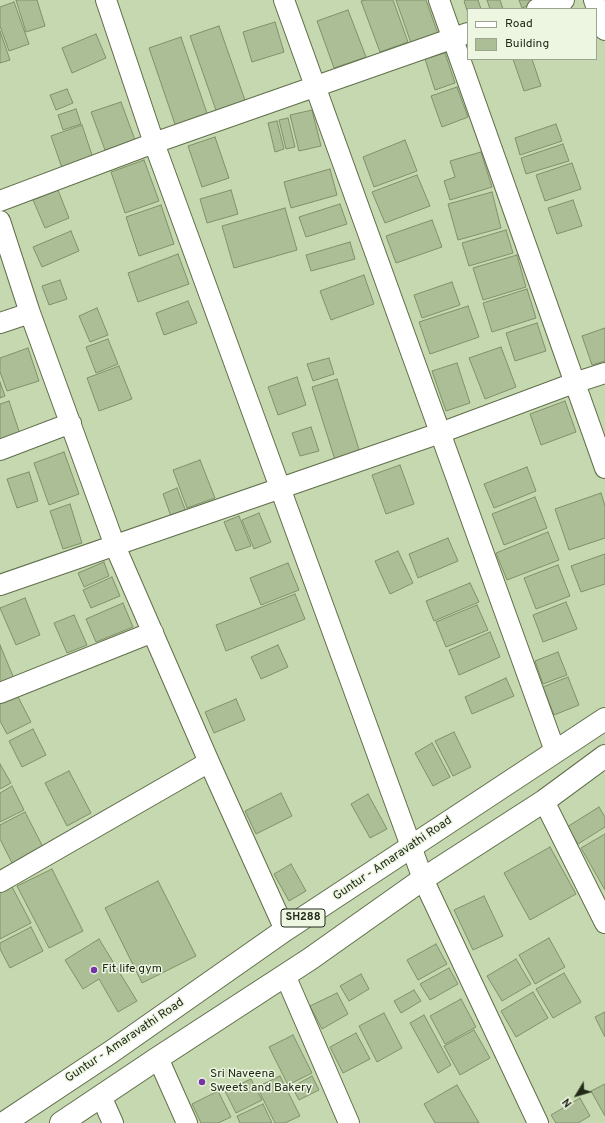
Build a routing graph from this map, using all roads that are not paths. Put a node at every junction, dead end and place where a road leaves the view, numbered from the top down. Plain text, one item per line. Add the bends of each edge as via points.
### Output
1 (106, 0) edge
2 (284, 0) edge
3 (439, 0) edge
4 (564, 0) edge
5 (540, 8) edge
6 (597, 8) edge
7 (605, 30) edge
8 (461, 35) edge
9 (467, 53) edge
10 (469, 60) edge
11 (316, 87) junction
12 (154, 143) junction
13 (0, 202) edge
14 (0, 221) edge
15 (30, 313) junction
16 (0, 324) edge
17 (605, 372) edge
18 (574, 383) junction
19 (71, 423) junction
20 (440, 432) junction
21 (0, 450) edge
22 (605, 468) edge
23 (279, 489) junction
24 (115, 546) junction
25 (0, 586) edge
26 (153, 632) junction
27 (0, 693) edge
28 (605, 719) edge
29 (555, 752) junction
30 (605, 756) edge
31 (209, 762) junction
32 (544, 801) junction
33 (411, 846) junction
34 (423, 879) junction
35 (0, 882) edge
36 (605, 923) edge
37 (285, 930) junction
38 (285, 975) junction
39 (158, 1058) junction
40 (101, 1096) junction
41 (4, 1123) edge
42 (61, 1123) edge
43 (113, 1123) edge
44 (187, 1123) edge
45 (349, 1123) edge
46 (538, 1123) edge

1 - 12 street
2 - 11 street
3 - 8 street
4 - 5 street
6 - 7 street
8 - 9 street
8 - 11 street
10 - 18 street
11 - 12 street
11 - 20 street
12 - 13 street
12 - 23 street
14 - 15 street
15 - 16 street
15 - 19 street
17 - 18 street
18 - 20 street
18 - 22 street
19 - 21 street
19 - 24 street
20 - 23 street
20 - 29 street
23 - 24 street
23 - 33 street
24 - 25 street
24 - 26 street
26 - 27 street
26 - 31 street
28 - 29 main road, Guntur - Amaravathi Road / SH288
29 - 33 main road, Guntur - Amaravathi Road / SH288
30 - 32 main road, SH288
31 - 35 street
31 - 37 street
32 - 34 main road, SH288
32 - 36 street
33 - 34 street
33 - 37 main road, Guntur - Amaravathi Road / SH288
34 - 38 main road, SH288
34 - 46 street
37 - 41 main road, Guntur - Amaravathi Road / SH288 via 111,1052
38 - 39 main road, SH288
38 - 45 street
39 - 40 main road, SH288
39 - 44 street
40 - 42 main road, SH288
40 - 43 street

